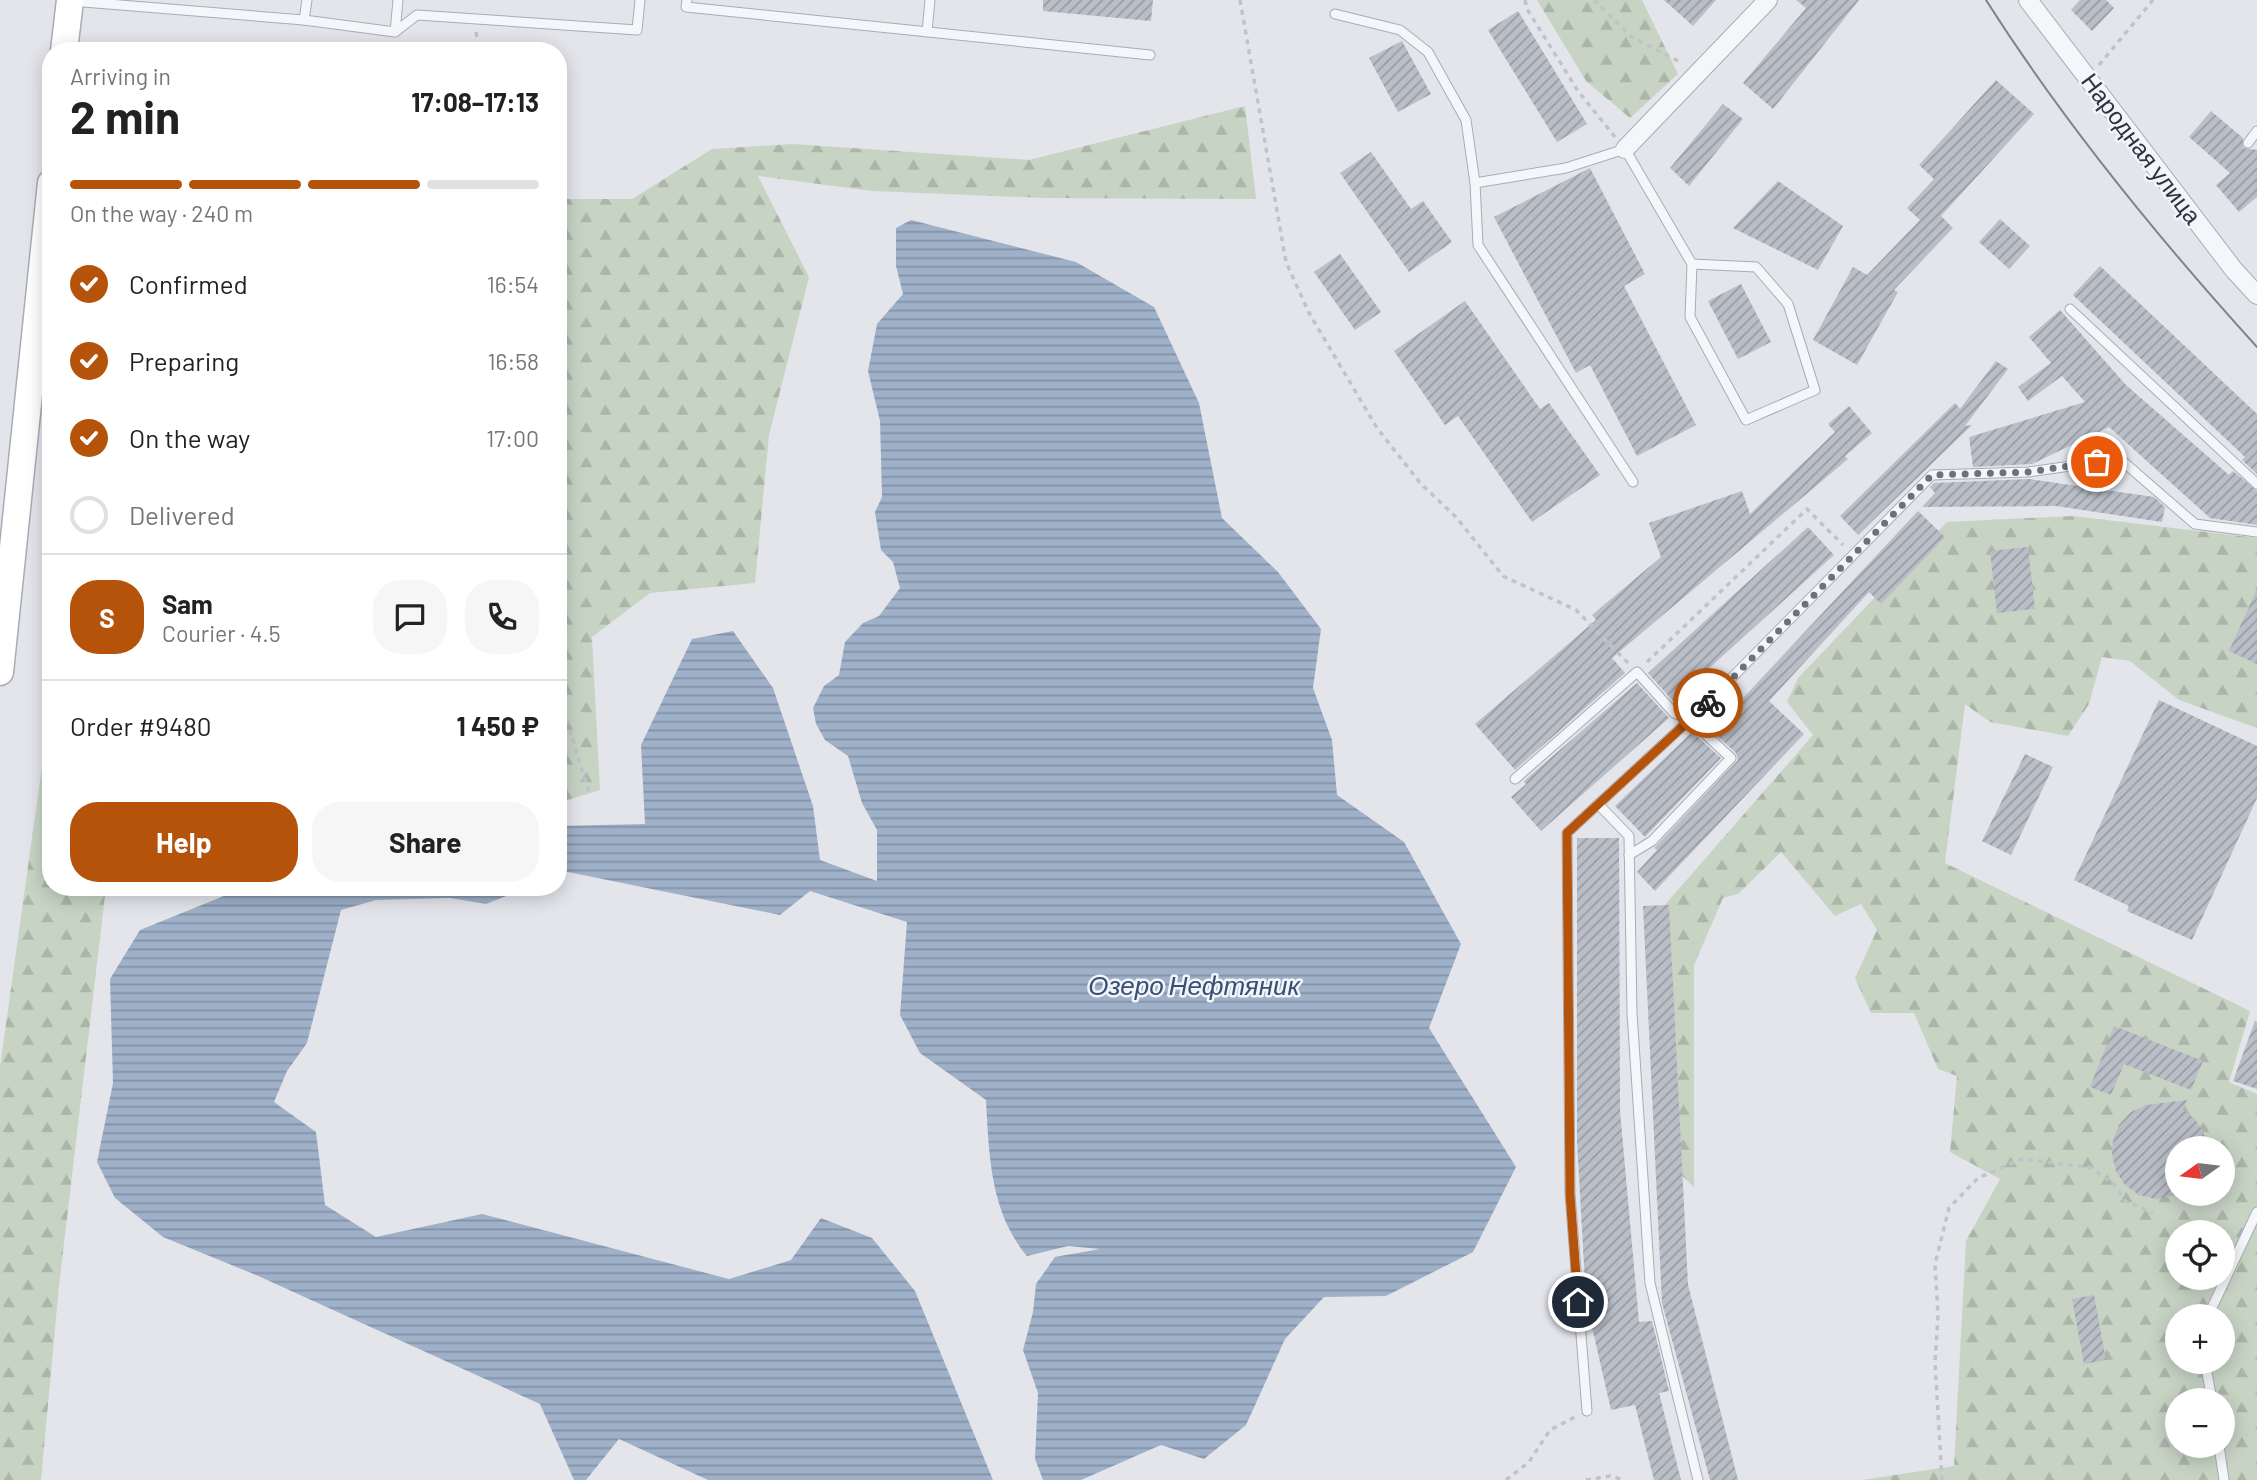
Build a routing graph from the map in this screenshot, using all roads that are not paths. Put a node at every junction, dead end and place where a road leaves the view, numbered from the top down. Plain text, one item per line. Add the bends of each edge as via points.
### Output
1 (61, 0) edge
2 (70, 0) edge
3 (306, 0) edge
4 (398, 0) edge
5 (640, 0) edge
6 (687, 0) edge
7 (930, 0) edge
8 (1768, 0) edge
9 (2028, 0) edge
10 (1335, 14) dead end
11 (304, 20) junction
12 (395, 32) junction
13 (927, 32) junction
14 (65, 42) edge
15 (1150, 55) dead end
16 (2257, 131) edge
17 (2248, 143) dead end
18 (1625, 149) junction
19 (1475, 183) junction
20 (1692, 264) junction
21 (42, 269) edge
22 (2257, 295) edge
23 (2070, 309) dead end
24 (1633, 482) dead end
25 (2257, 484) edge
26 (2257, 532) edge
27 (0, 672) edge
28 (1690, 720) junction
29 (1515, 779) dead end
30 (1598, 804) junction
31 (1629, 855) junction
32 (2257, 1212) edge
33 (2214, 1304) edge
34 (1587, 1411) road end
35 (2221, 1458) edge
36 (1698, 1480) edge
37 (2224, 1480) edge

1 - 2 street
2 - 11 lane
2 - 14 main road
3 - 11 lane
4 - 12 lane
5 - 12 lane via 637,30 416,15
6 - 13 lane via 686,7
7 - 13 lane
8 - 18 street
9 - 22 street, Народная улица
10 - 19 lane via 1399,30 1428,52 1466,120
11 - 12 lane
13 - 15 lane
16 - 17 lane
18 - 19 lane via 1566,168
18 - 20 lane
19 - 24 lane via 1478,245
20 - 20 lane via 1756,267 1788,304 1815,390 1745,420 1690,317
21 - 27 main road
23 - 25 lane
26 - 28 lane via 2194,524 2120,459 2028,472 1932,475
28 - 29 lane via 1674,713 1637,672
28 - 30 lane
28 - 31 lane via 1731,758 1652,841
30 - 31 lane via 1629,836
30 - 34 lane via 1567,833 1570,1194
31 - 36 lane via 1632,1013 1650,1283
32 - 33 lane
35 - 37 lane

